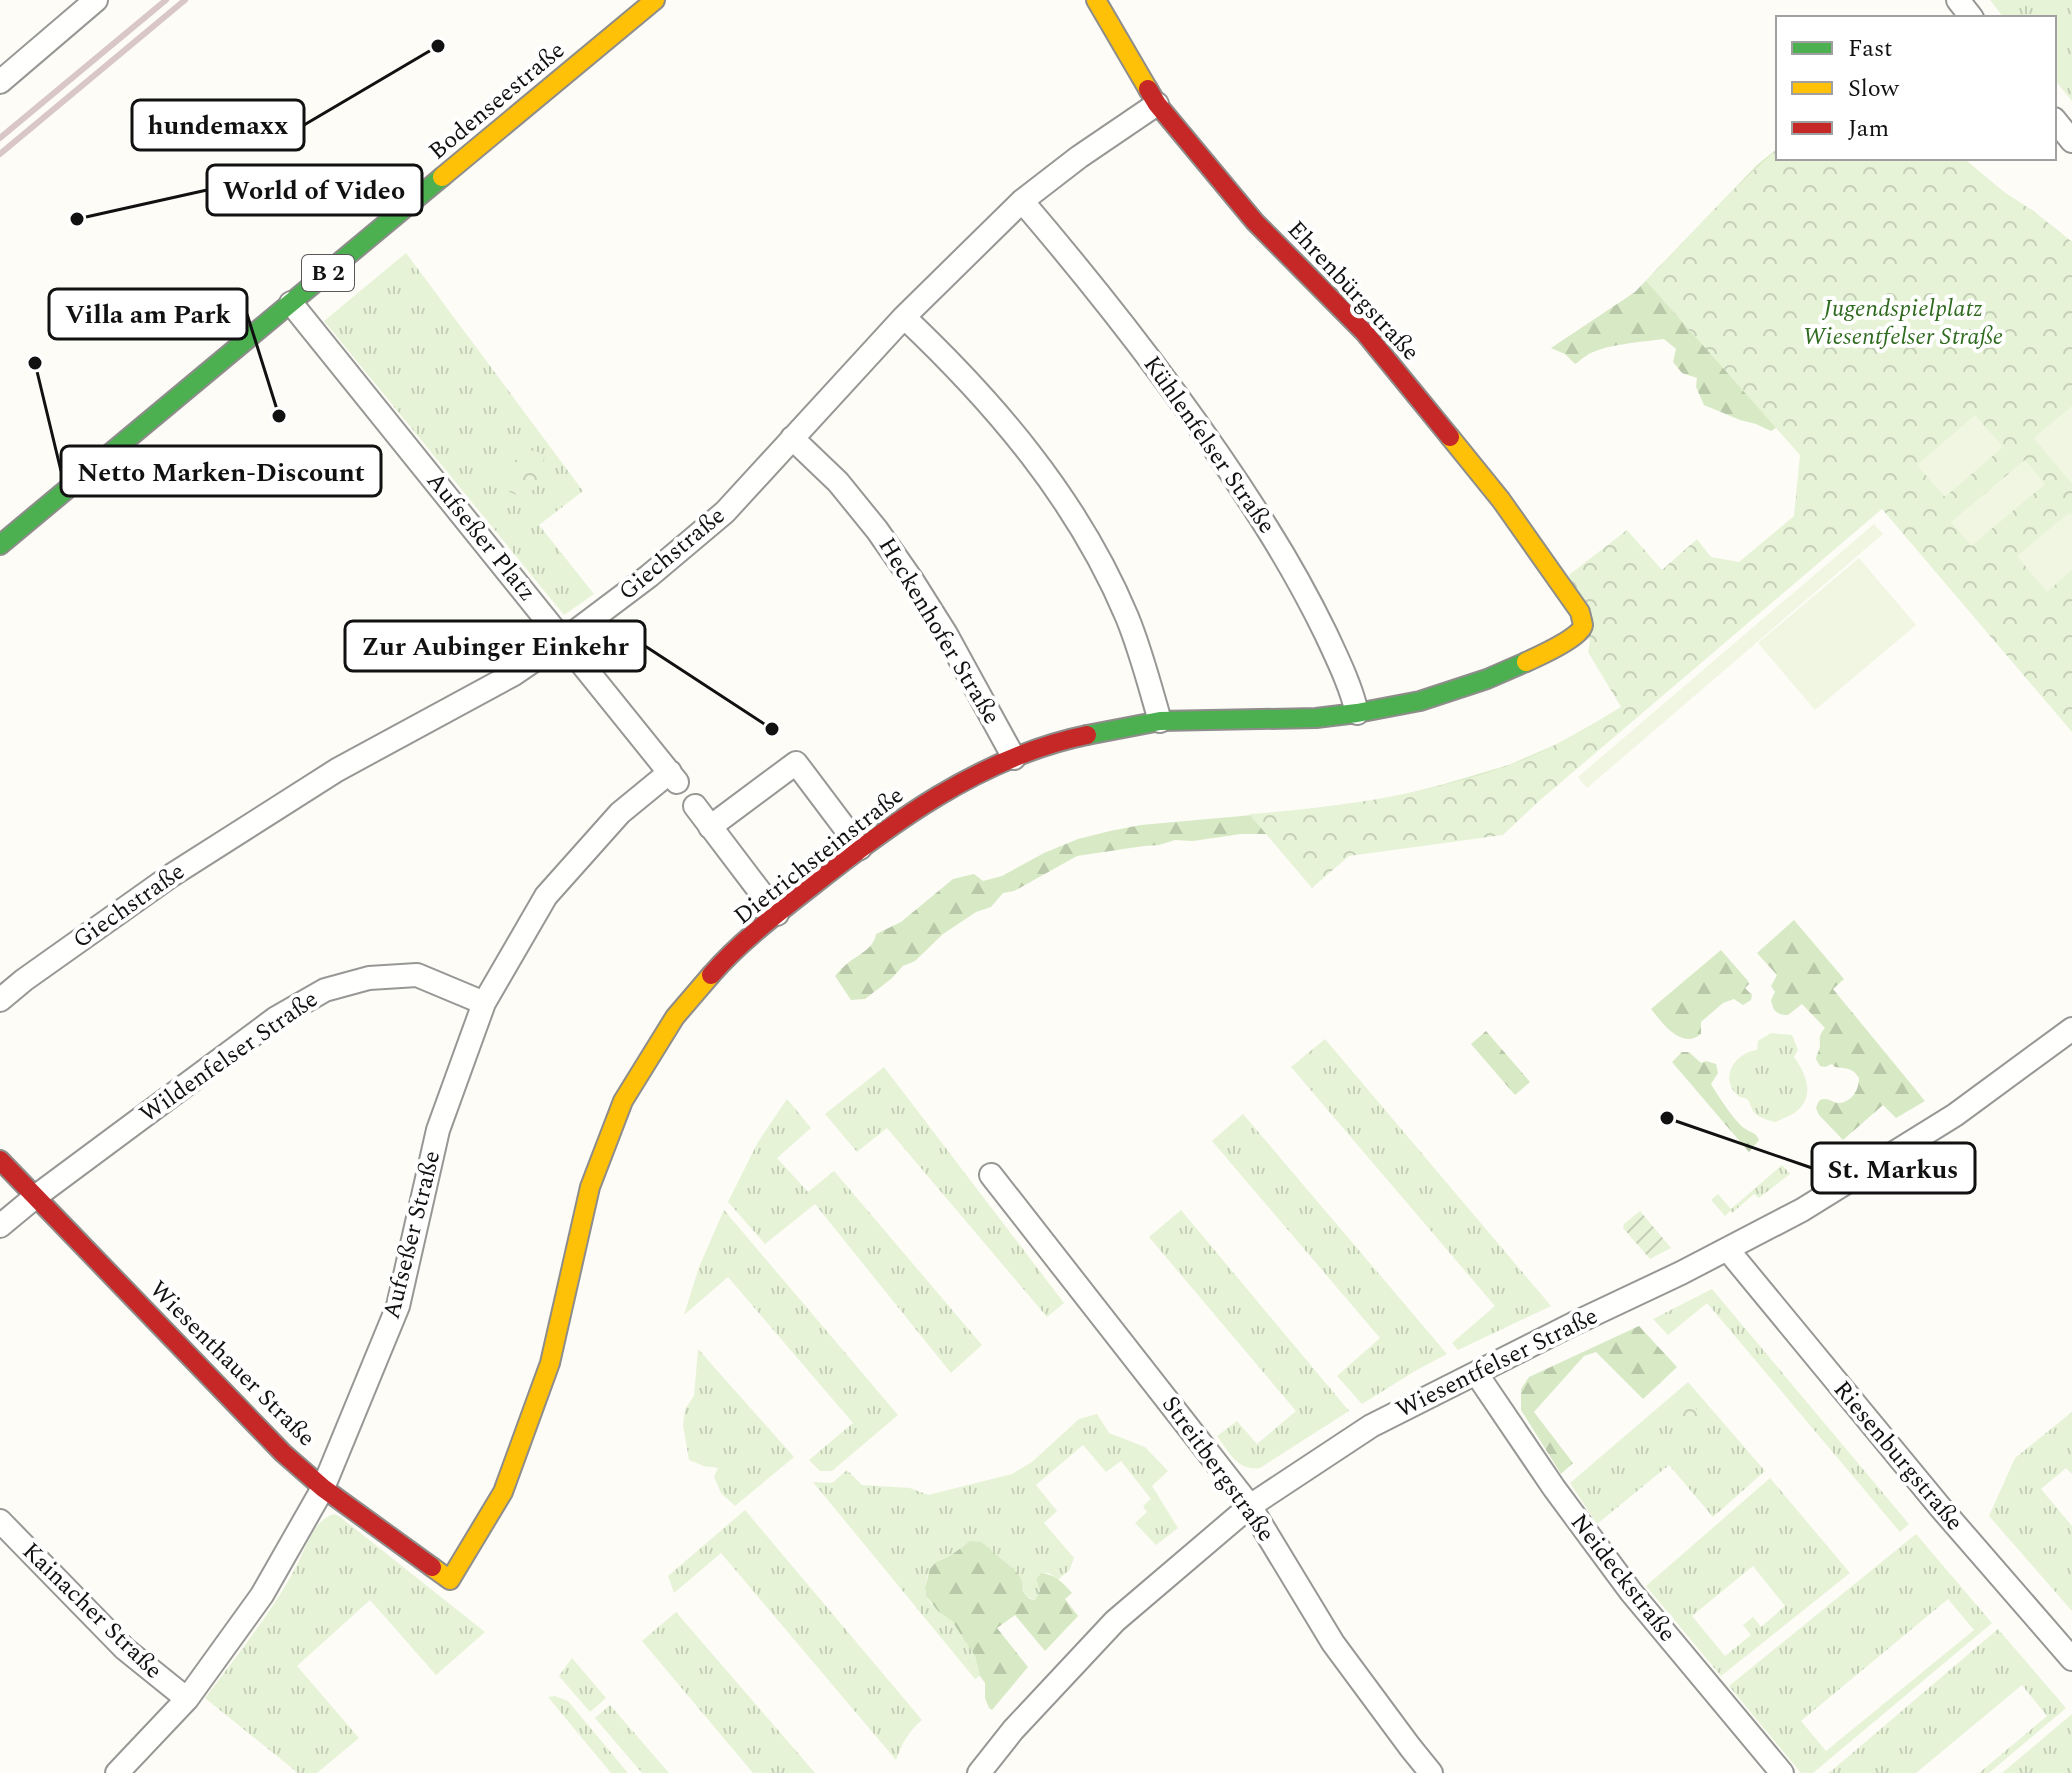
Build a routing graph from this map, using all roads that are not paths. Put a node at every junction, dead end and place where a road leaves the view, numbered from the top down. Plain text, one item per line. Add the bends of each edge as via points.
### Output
1 (96, 0) edge
2 (655, 0) edge
3 (1096, 0) edge
4 (1958, 0) edge
5 (1970, 16) edge
6 (0, 82) edge
7 (1157, 104) junction
8 (2056, 121) edge
9 (2072, 141) edge
10 (1022, 201) junction
11 (291, 303) junction
12 (904, 317) junction
13 (792, 438) junction
14 (0, 545) edge
15 (1580, 612) joint
16 (564, 640) junction
17 (1357, 713) junction
18 (1160, 721) junction
19 (1014, 758) junction
20 (695, 806) dead end
21 (620, 813) joint
22 (710, 827) junction
23 (860, 848) junction
24 (777, 914) junction
25 (0, 1000) edge
26 (484, 1003) junction
27 (2072, 1029) edge
28 (0, 1160) edge
29 (991, 1175) dead end
30 (35, 1197) junction
31 (0, 1226) edge
32 (1728, 1250) junction
33 (1476, 1373) junction
34 (323, 1488) junction
35 (1250, 1506) junction
36 (0, 1521) edge
37 (450, 1580) joint
38 (2072, 1659) edge
39 (187, 1699) junction
40 (117, 1773) edge
41 (979, 1773) edge
42 (1431, 1773) edge
43 (1782, 1773) edge

1 - 6 street
2 - 11 street, Bodenseestraße / B 2
3 - 7 street, Ehrenbürgstraße
4 - 5 street
7 - 10 street, Giechstraße
7 - 15 street, Ehrenbürgstraße via 1255,222 1365,333 1501,500
8 - 9 street
10 - 12 street, Giechstraße
10 - 17 street, Kühlenfelser Straße via 1156,366 1238,481 1297,576 1338,659
11 - 14 street, Bodenseestraße / B 2
11 - 16 street, Aufseßer Platz
12 - 13 street, Giechstraße
12 - 18 street via 1010,429 1090,540 1128,619
13 - 16 street, Giechstraße via 725,512
13 - 19 street, Heckenhofer Straße via 838,482 912,580
15 - 17 street, Dietrichsteinstraße via 1580,632 1526,663 1420,701
16 - 21 street, Aufseßer Platz via 674,777
16 - 25 street, Giechstraße via 514,674 337,770 159,884
17 - 18 street, Dietrichsteinstraße
18 - 19 street, Dietrichsteinstraße via 1079,737
19 - 23 street, Dietrichsteinstraße via 944,791
20 - 22 street
21 - 26 street, Aufseßer Straße via 546,896
22 - 23 street via 796,763
22 - 24 street
23 - 24 street, Dietrichsteinstraße
24 - 37 street, Dietrichsteinstraße via 724,960 675,1017 623,1101 590,1187 550,1363 503,1492
26 - 30 street, Wildenfelser Straße via 417,975 369,978 325,990 276,1018
26 - 34 street, Aufseßer Straße via 438,1130 398,1306
27 - 32 street, Wiesentfelser Straße via 1908,1145
28 - 30 street, Wiesenthauer Straße
29 - 35 street, Streitbergstraße
30 - 31 street, Wildenfelser Straße
30 - 34 street, Wiesenthauer Straße
32 - 33 street, Wiesentfelser Straße
32 - 38 street, Riesenburgstraße
33 - 35 street, Wiesentfelser Straße via 1371,1426
33 - 43 street, Neideckstraße via 1631,1592
34 - 37 street, Wiesenthauer Straße
34 - 39 street, Aufseßer Straße via 262,1595
35 - 41 street, Wiesentfelser Straße via 1115,1621
35 - 42 street, Streitbergstraße via 1333,1643
36 - 39 street, Kainacher Straße via 125,1649
39 - 40 street, Aufseßer Straße

